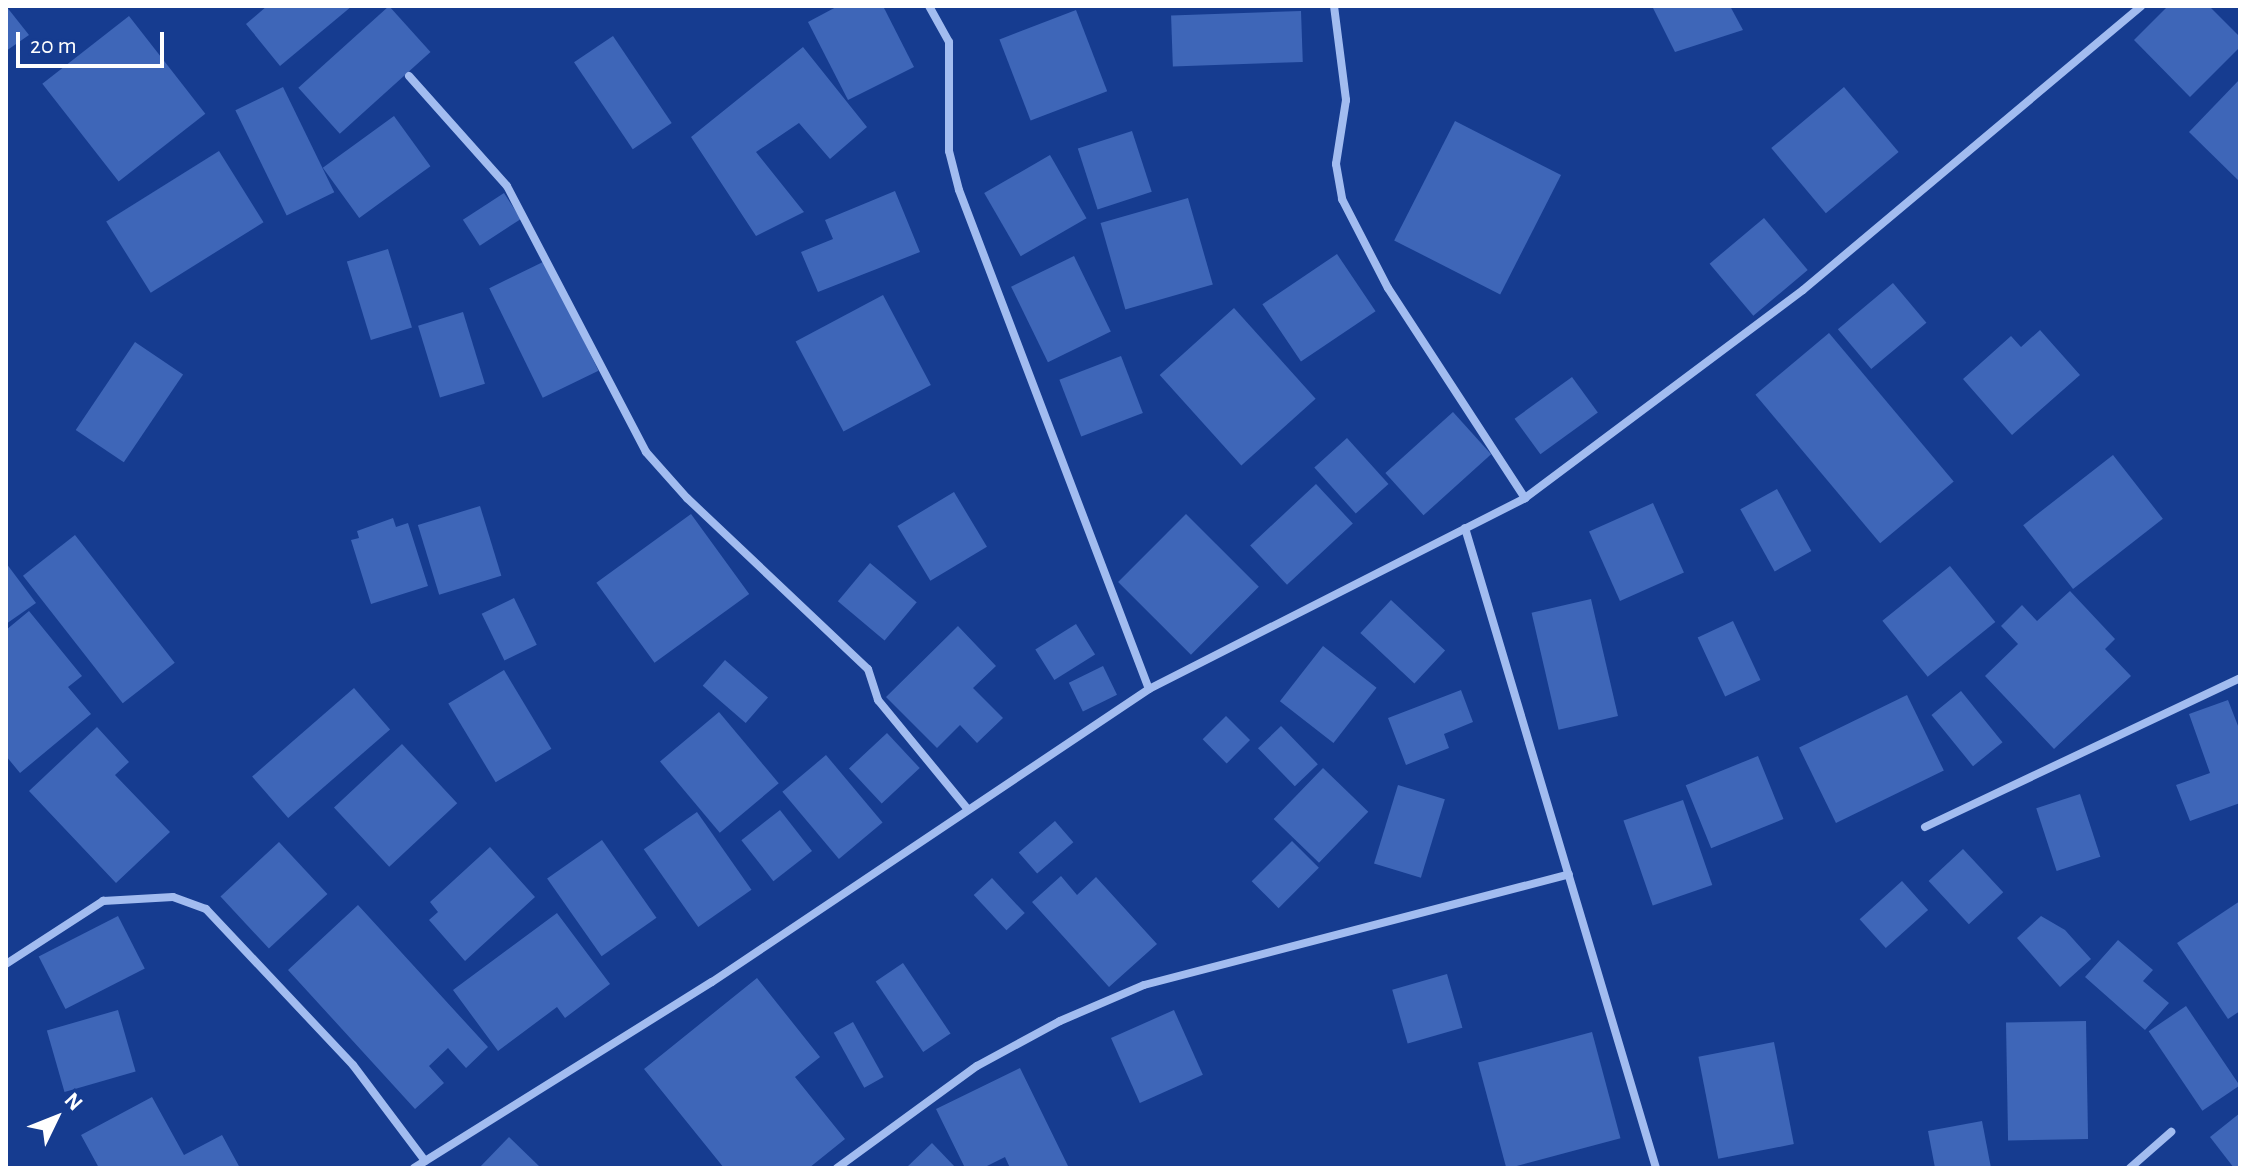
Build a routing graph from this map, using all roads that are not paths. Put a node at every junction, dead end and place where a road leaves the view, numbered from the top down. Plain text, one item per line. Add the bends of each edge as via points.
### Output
1 (929, 6) edge
2 (1334, 6) edge
3 (2141, 6) edge
4 (409, 76) dead end
5 (1525, 498) junction
6 (1465, 528) junction
7 (2240, 678) edge
8 (1149, 689) junction
9 (966, 807) junction
10 (1925, 827) dead end
11 (1569, 874) junction
12 (6, 964) edge
13 (2171, 1132) dead end
14 (425, 1161) junction
15 (414, 1168) edge
16 (837, 1168) edge
17 (1656, 1168) edge
18 (2130, 1168) edge

1 - 8 street via 949,42 949,151 959,190
2 - 5 street via 1346,100 1336,164 1342,199 1388,288
3 - 5 street via 1803,290
4 - 9 street via 507,186 646,452 687,498 868,669 878,700
5 - 6 street
6 - 8 street
6 - 11 street
7 - 10 street
8 - 9 street
9 - 14 street via 712,982
11 - 16 street via 1144,985 1060,1021 977,1066
11 - 17 street
12 - 14 street via 103,901 173,897 206,909 353,1065
13 - 18 street
14 - 15 street

